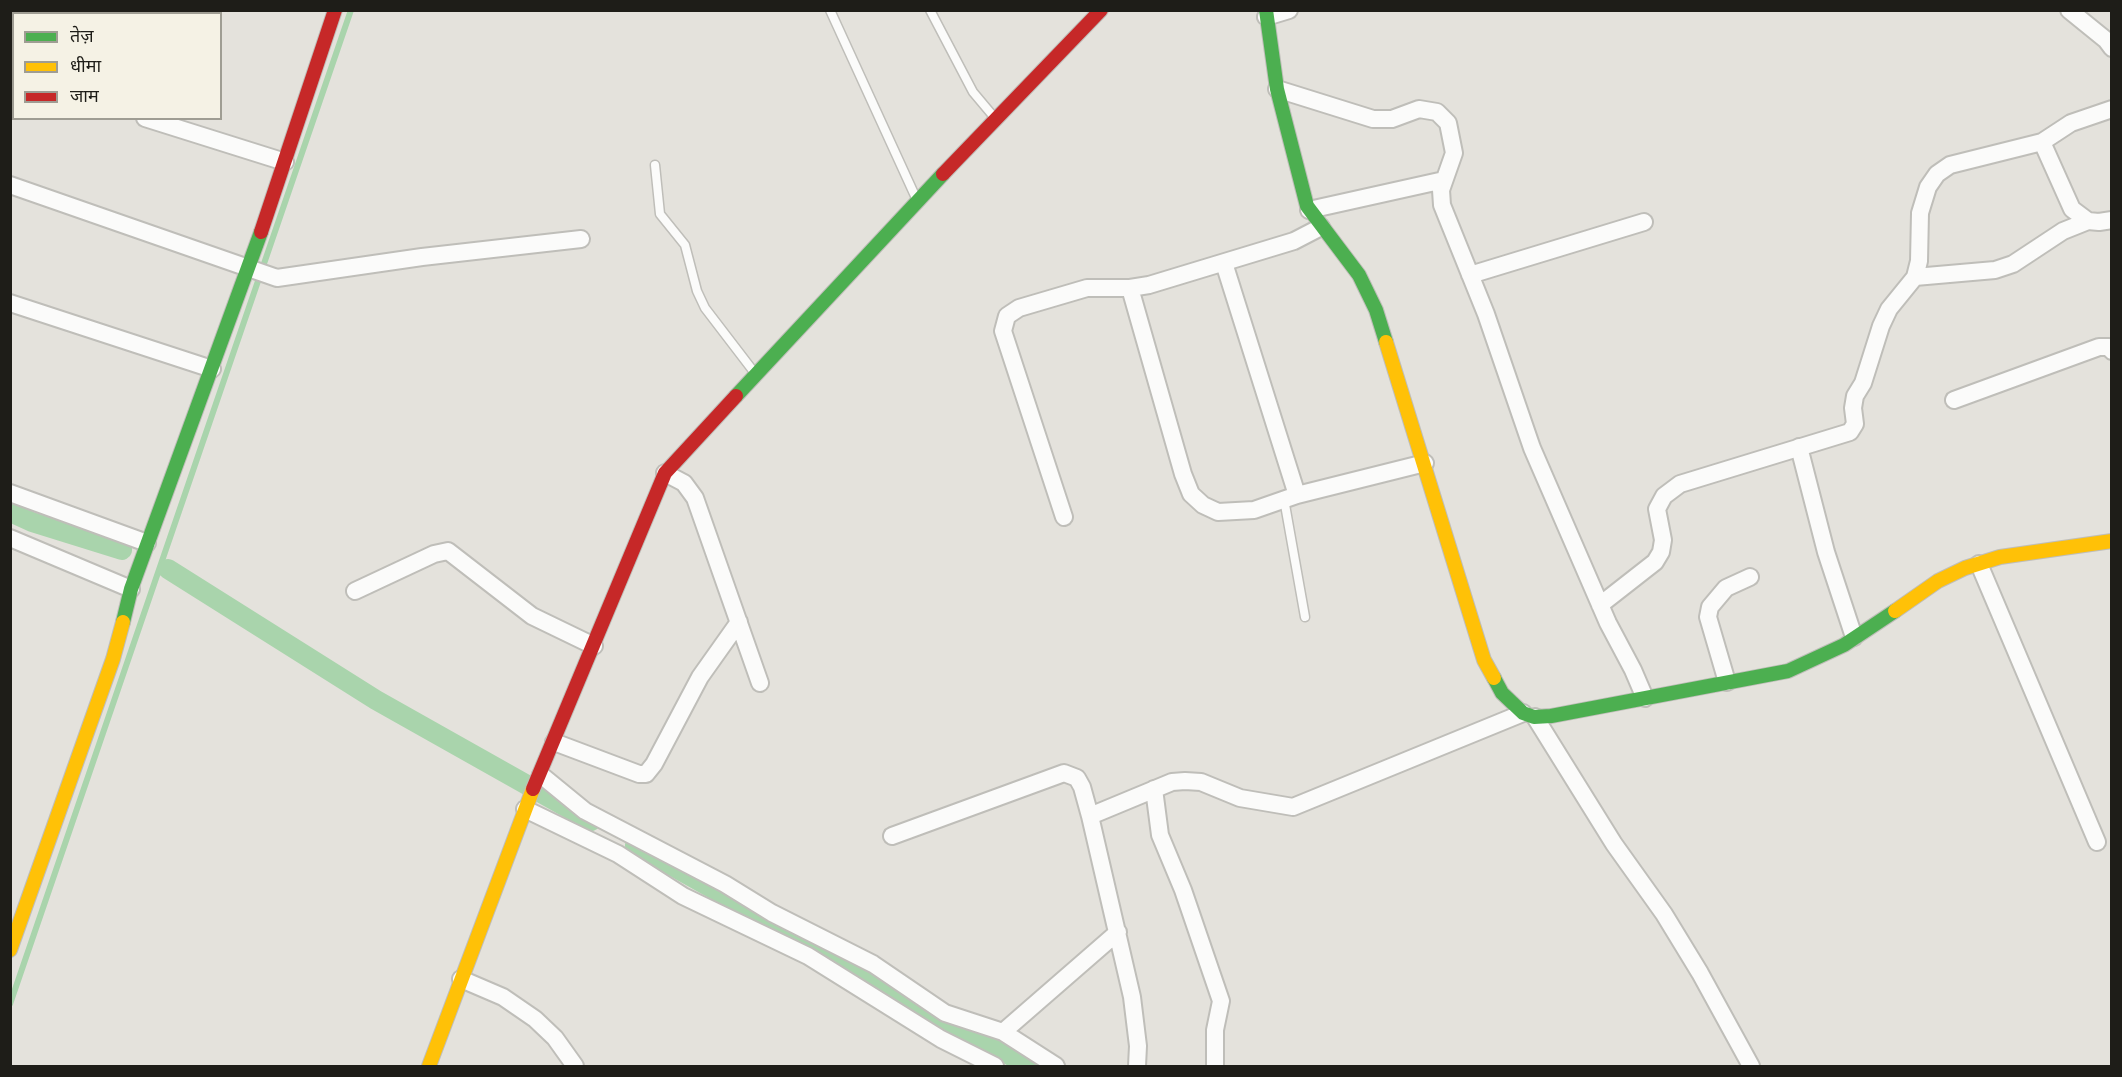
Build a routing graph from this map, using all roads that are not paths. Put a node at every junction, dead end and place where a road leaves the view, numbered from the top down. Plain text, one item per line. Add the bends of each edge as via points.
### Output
1 (334, 10) edge
2 (830, 10) edge
3 (930, 10) edge
4 (1101, 10) edge
5 (1289, 10) edge
6 (2069, 10) edge
7 (1266, 14) edge
8 (2112, 48) edge
9 (1277, 89) junction
10 (2112, 109) edge
11 (996, 119) junction
12 (151, 120) edge
13 (2042, 142) junction
14 (285, 162) junction
15 (655, 165) dead end
16 (1444, 180) junction
17 (10, 185) edge
18 (918, 202) junction
19 (1309, 210) junction
20 (2112, 220) edge
21 (2088, 221) junction
22 (1644, 222) dead end
23 (1321, 226) junction
24 (581, 239) dead end
25 (1224, 263) junction
26 (259, 271) junction
27 (1470, 275) junction
28 (1915, 277) junction
29 (1130, 288) junction
30 (10, 303) edge
31 (2112, 351) edge
32 (212, 369) junction
33 (756, 375) junction
34 (1954, 400) dead end
35 (1799, 447) junction
36 (1425, 463) junction
37 (665, 473) junction
38 (10, 493) edge
39 (1290, 497) junction
40 (1064, 516) dead end
41 (2112, 541) edge
42 (147, 543) junction
43 (12, 545) edge
44 (1979, 564) junction
45 (1750, 577) dead end
46 (131, 589) junction
47 (355, 591) dead end
48 (1600, 604) junction
49 (1305, 617) dead end
50 (739, 622) junction
51 (1854, 637) junction
52 (594, 646) junction
53 (1727, 682) junction
54 (760, 683) dead end
55 (1645, 698) junction
56 (1529, 715) junction
57 (554, 742) junction
58 (539, 780) junction
59 (1154, 789) junction
60 (527, 805) junction
61 (1090, 816) junction
62 (892, 836) dead end
63 (2097, 842) dead end
64 (1118, 932) junction
65 (10, 950) edge
66 (461, 979) junction
67 (1003, 1032) junction
68 (429, 1066) edge
69 (575, 1066) edge
70 (995, 1066) edge
71 (1056, 1066) edge
72 (1137, 1066) edge
73 (1215, 1066) edge
74 (1751, 1066) edge

1 - 14 street
2 - 18 lane
3 - 11 lane via 973,92
4 - 11 street
5 - 7 street
6 - 8 street
7 - 9 street
9 - 16 street via 1373,119 1392,119 1419,109 1437,112 1453,135 1454,153
9 - 19 street
10 - 13 street via 2071,123
11 - 18 street
12 - 14 street
13 - 21 street via 2072,209
13 - 28 street via 1950,165 1937,174 1928,187 1920,213
14 - 26 street
15 - 33 lane via 660,214 685,245 705,308
16 - 19 street
16 - 27 street via 1442,205
17 - 26 street
18 - 33 street
19 - 23 street
20 - 21 street
21 - 28 street via 2063,231 2013,264 1995,270
22 - 27 street
23 - 25 street via 1294,241
23 - 36 street via 1359,275 1376,310
24 - 26 street via 422,257 290,278
25 - 29 street
25 - 39 street
26 - 32 street
27 - 48 street via 1532,448
28 - 35 street via 1889,309 1881,326 1855,396 1855,424 1850,432
29 - 39 street via 1191,494 1218,512 1254,510
29 - 40 street via 1088,288 1019,308 1007,316 1003,331
30 - 32 street
31 - 34 street via 2109,347 2099,348
32 - 42 street
33 - 37 street
35 - 48 street via 1680,484 1664,496 1657,508 1663,540 1661,552 1647,570
35 - 51 street via 1826,552
36 - 39 street
36 - 56 street via 1484,660 1502,693
37 - 50 street via 684,483 695,498
37 - 52 street
38 - 42 street
39 - 49 lane
41 - 44 street via 2000,557
42 - 46 street
43 - 46 street
44 - 51 street via 1938,581
44 - 63 street
45 - 53 street via 1726,588 1710,607 1708,617
46 - 65 street via 113,659
47 - 52 street via 448,551 532,616
48 - 55 street
50 - 54 street
50 - 57 street via 700,677 645,774
51 - 53 street via 1788,671
52 - 57 street
53 - 55 street
55 - 56 street via 1551,716
56 - 59 street via 1293,807 1240,798 1201,782 1172,782
56 - 74 street via 1664,914
57 - 58 street
58 - 60 street
58 - 67 street via 585,811 873,964 945,1013
59 - 61 street
59 - 73 street via 1160,835 1221,1001 1215,1030
60 - 66 street
60 - 70 street via 618,854 683,896 808,956 941,1039
61 - 62 street via 1077,778 1064,774
61 - 64 street
64 - 67 street
64 - 72 street via 1132,997
66 - 68 street
66 - 69 street via 503,997 535,1019
67 - 71 street

